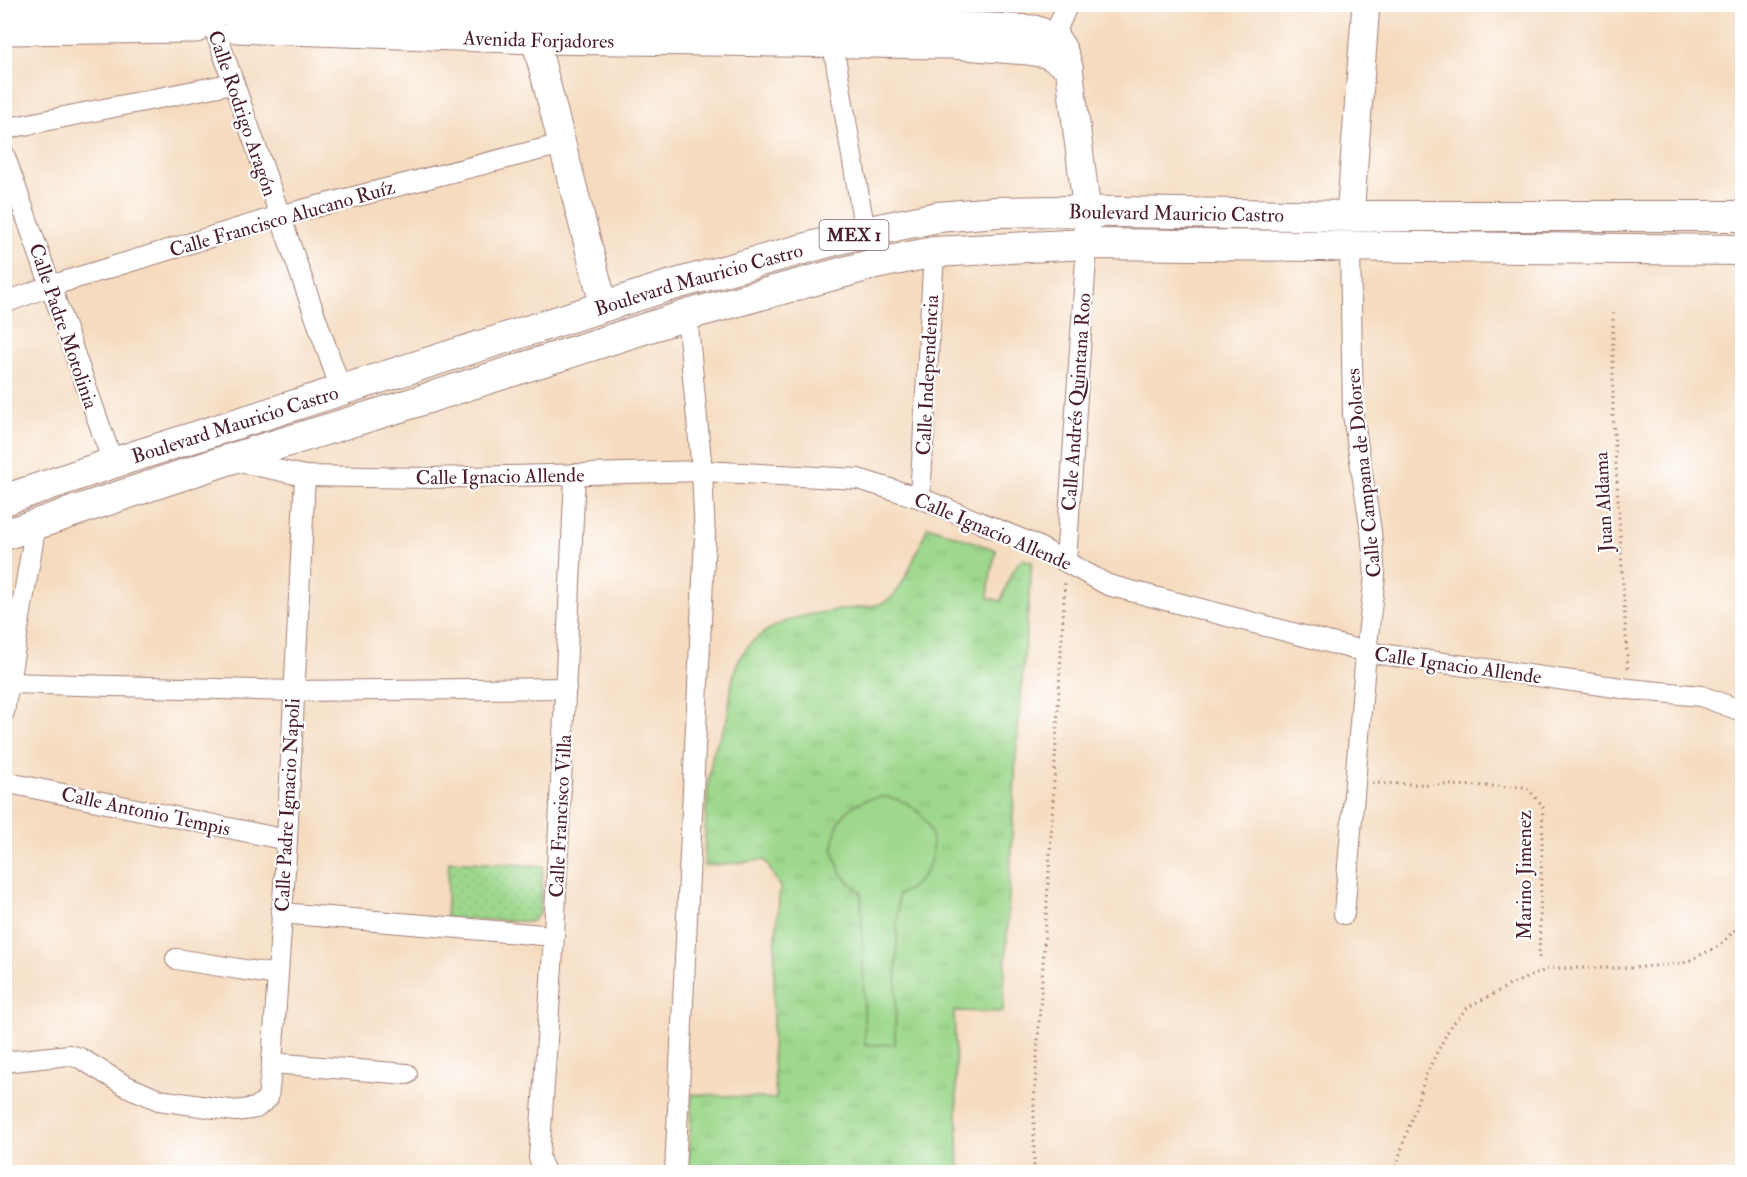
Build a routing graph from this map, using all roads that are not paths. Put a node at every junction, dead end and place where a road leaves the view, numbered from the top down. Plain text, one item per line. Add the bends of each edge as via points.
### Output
1 (1068, 4) edge
2 (1366, 4) edge
3 (4, 11) edge
4 (209, 14) edge
5 (530, 21) edge
6 (829, 23) edge
7 (4, 31) edge
8 (1056, 52) junction
9 (234, 82) junction
10 (4, 129) edge
11 (562, 144) junction
12 (4, 154) edge
13 (1743, 195) edge
14 (1087, 212) junction
15 (279, 216) junction
16 (1350, 216) junction
17 (1562, 216) junction
18 (1743, 216) edge
19 (1743, 226) edge
20 (865, 232) junction
21 (1087, 244) junction
22 (1350, 247) junction
23 (1497, 248) junction
24 (1743, 250) edge
25 (934, 252) junction
26 (50, 285) junction
27 (4, 303) edge
28 (604, 307) junction
29 (687, 315) junction
30 (342, 390) junction
31 (230, 459) junction
32 (113, 463) junction
33 (702, 471) junction
34 (575, 474) junction
35 (305, 476) junction
36 (921, 498) junction
37 (4, 500) edge
38 (36, 524) junction
39 (4, 535) edge
40 (1066, 561) junction
41 (1366, 652) junction
42 (9, 684) junction
43 (566, 688) junction
44 (294, 691) junction
45 (1743, 711) edge
46 (4, 712) edge
47 (4, 782) edge
48 (286, 840) junction
49 (281, 913) junction
50 (1344, 914) dead end
51 (554, 936) junction
52 (176, 959) dead end
53 (277, 975) junction
54 (4, 1062) edge
55 (272, 1063) junction
56 (406, 1074) dead end
57 (542, 1165) edge
58 (675, 1173) edge

1 - 8 street
2 - 16 main road
3 - 4 main road, Avenida Forjadores
4 - 5 main road, Avenida Forjadores
4 - 7 main road, Avenida Forjadores
4 - 9 street, Calle Rodrigo Aragón
5 - 6 main road, Avenida Forjadores
5 - 11 main road
6 - 8 main road, Avenida Forjadores via 1034,29
6 - 20 street
8 - 14 main road
9 - 10 street
9 - 15 street, Calle Rodrigo Aragón
11 - 15 street, Calle Francisco Alucano Ruíz
11 - 28 main road
12 - 26 street, Calle Padre Motolinia
13 - 17 main road via 1659,197
14 - 16 main road, Boulevard Mauricio Castro / MEX 1
14 - 20 main road, Boulevard Mauricio Castro / MEX 1 via 996,212 938,217
14 - 21 main road
15 - 26 street, Calle Francisco Alucano Ruíz
15 - 30 street, Calle Rodrigo Aragón
16 - 17 main road, Boulevard Mauricio Castro / MEX 1
17 - 18 main road, Boulevard Mauricio Castro / MEX 1
19 - 23 main road via 1616,226 1520,239
20 - 28 main road, Boulevard Mauricio Castro / MEX 1
21 - 22 main road, Boulevard Mauricio Castro / MEX 1
21 - 25 main road, Boulevard Mauricio Castro / MEX 1
21 - 40 street, Calle Andrés Quintana Roo
22 - 23 main road, Boulevard Mauricio Castro / MEX 1
22 - 41 street, Calle Campana de Dolores via 1353,415 1375,576
23 - 24 main road, Boulevard Mauricio Castro / MEX 1
25 - 29 main road, Boulevard Mauricio Castro / MEX 1 via 870,265
25 - 36 street, Calle Independencia
26 - 27 street, Calle Francisco Alucano Ruíz
26 - 32 street, Calle Padre Motolinia
28 - 30 main road, Boulevard Mauricio Castro / MEX 1
29 - 31 main road, Boulevard Mauricio Castro / MEX 1
29 - 33 street
30 - 32 main road, Boulevard Mauricio Castro / MEX 1
31 - 35 street, Calle Ignacio Allende
31 - 38 main road, Boulevard Mauricio Castro / MEX 1
32 - 37 main road, Boulevard Mauricio Castro / MEX 1
33 - 34 street, Calle Ignacio Allende
33 - 36 street, Calle Ignacio Allende via 858,479
33 - 58 street via 705,537
34 - 35 street, Calle Ignacio Allende
34 - 43 street, Calle Francisco Villa
35 - 44 street, Calle Padre Ignacio Napoli
36 - 40 street, Calle Ignacio Allende
38 - 39 main road, Boulevard Mauricio Castro / MEX 1
38 - 42 street
40 - 41 street, Calle Ignacio Allende via 1108,585
41 - 45 street, Calle Ignacio Allende via 1701,696
41 - 50 street, Calle Campana de Dolores
42 - 44 street
42 - 46 street
43 - 44 street
43 - 51 street, Calle Francisco Villa
44 - 48 street, Calle Padre Ignacio Napoli
47 - 48 street, Calle Antonio Tempis
48 - 49 street, Calle Padre Ignacio Napoli
49 - 51 street
49 - 53 street, Calle Padre Ignacio Napoli
51 - 57 street, Calle Francisco Villa
52 - 53 street
53 - 55 street, Calle Padre Ignacio Napoli
54 - 55 street, Calle Padre Ignacio Napoli via 69,1054 159,1100 236,1111 256,1108 268,1098
55 - 56 street

